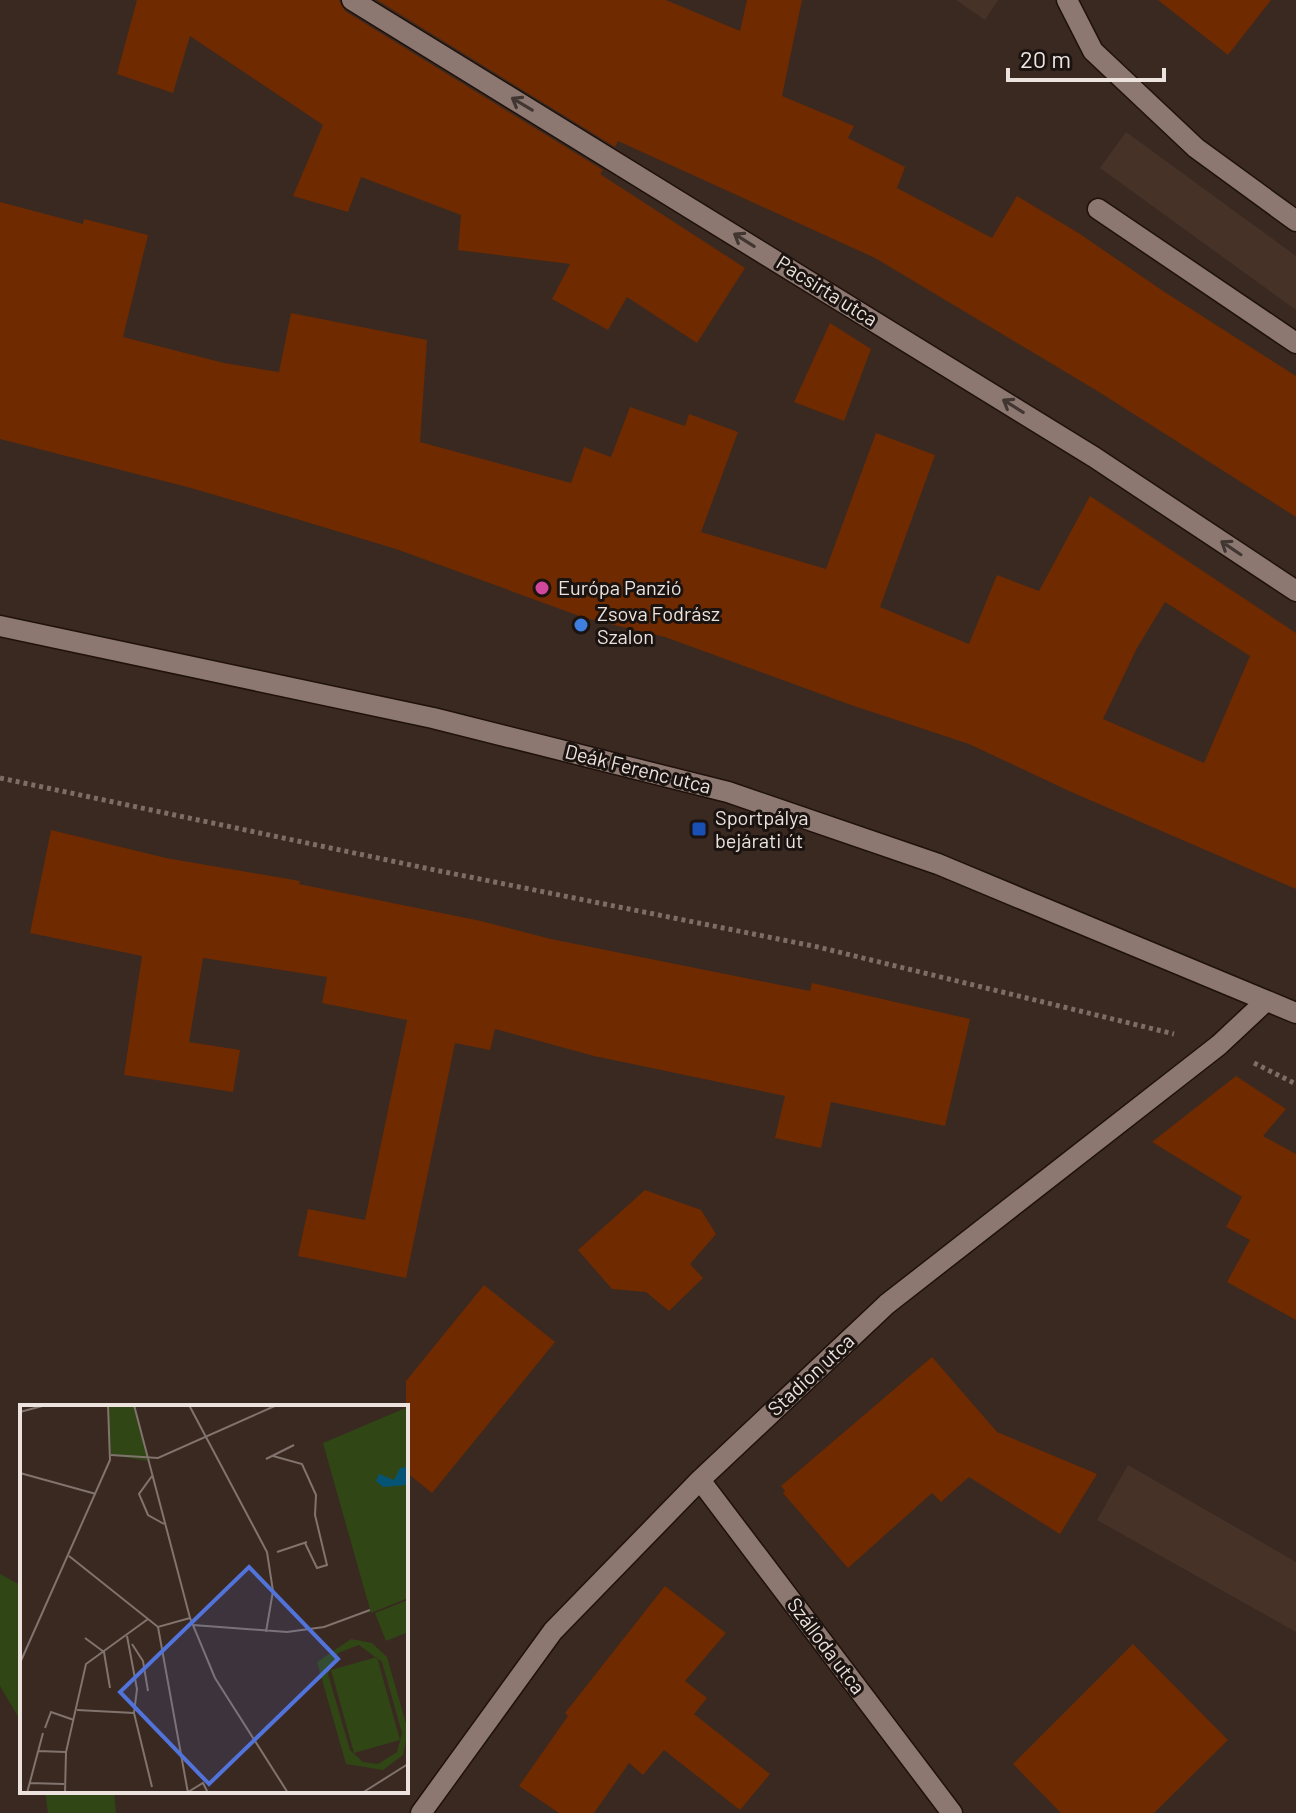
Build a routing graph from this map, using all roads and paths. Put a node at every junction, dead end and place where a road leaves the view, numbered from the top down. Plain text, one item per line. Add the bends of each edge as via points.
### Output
1 (352, 0) edge
2 (1067, 0) edge
3 (1098, 209) dead end
4 (1296, 221) edge
5 (1296, 343) edge
6 (1296, 591) edge
7 (0, 626) edge
8 (0, 778) edge
9 (1266, 1001) junction
10 (1296, 1013) edge
11 (1219, 1045) junction
12 (1296, 1084) edge
13 (700, 1480) junction
14 (421, 1813) edge
15 (952, 1813) edge

6 -> 1 street, Pacsirta utca via 1081,448
2 - 4 street via 1093,51 1196,148
3 - 5 street
7 - 9 street, Deák Ferenc utca via 433,718 728,792 938,864
8 - 11 path via 818,947
9 - 10 street, Deák Ferenc utca
9 - 11 street, Stadion utca
11 - 12 path
11 - 13 street, Stadion utca via 887,1304
13 - 14 street, Stadion utca via 553,1631
13 - 15 street, Szálloda utca

